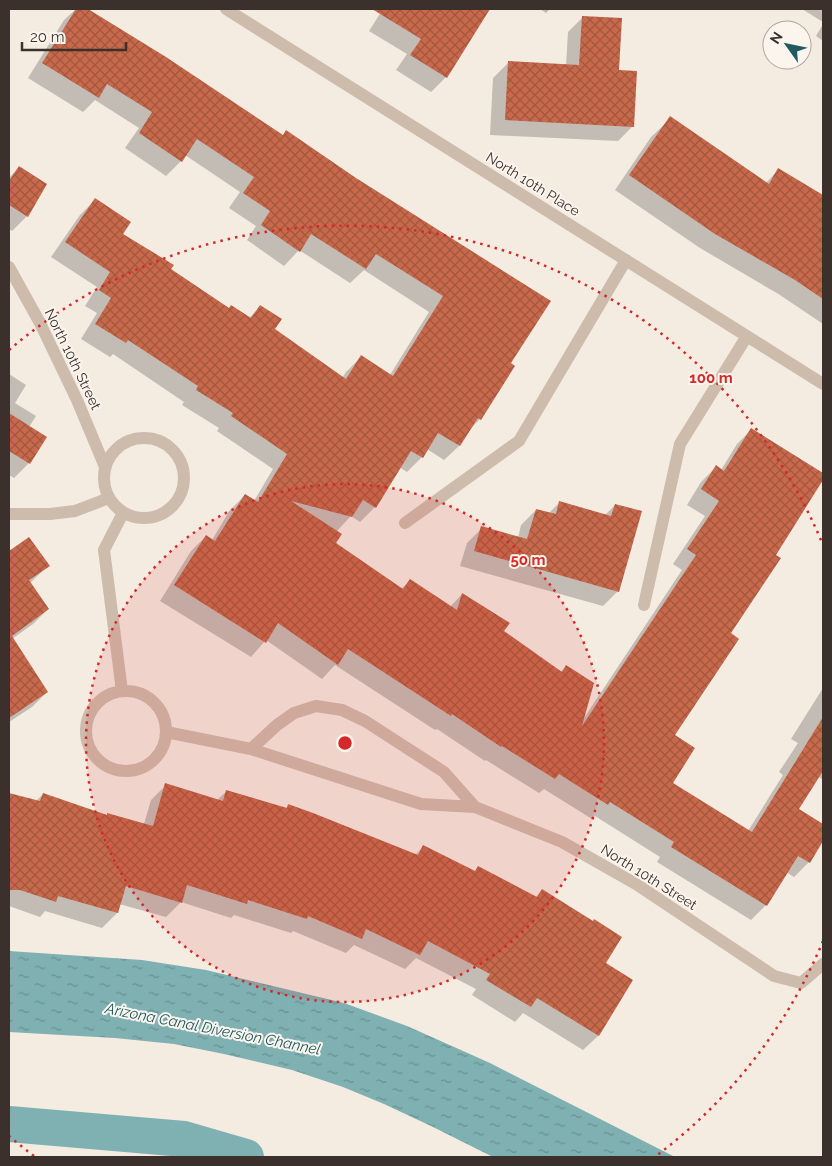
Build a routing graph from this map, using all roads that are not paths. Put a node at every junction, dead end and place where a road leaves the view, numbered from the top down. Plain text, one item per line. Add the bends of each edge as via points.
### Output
1 (226, 9) edge
2 (626, 260) junction
3 (9, 267) edge
4 (747, 336) junction
5 (823, 384) edge
6 (105, 467) junction
7 (109, 498) junction
8 (123, 513) junction
9 (9, 514) edge
10 (405, 523) dead end
11 (644, 605) dead end
12 (122, 691) junction
13 (166, 732) junction
14 (251, 749) junction
15 (475, 807) junction
16 (823, 964) edge

1 - 2 street, North 10th Place
2 - 4 street, North 10th Place
2 - 10 street via 519,441
3 - 6 street, North 10th Street via 77,400
4 - 5 street, North 10th Place
4 - 11 street via 680,444
6 - 7 street, North 10th Street via 104,483
6 - 8 street via 114,451 134,439 158,440 180,459 185,480 176,503 156,517 144,519
7 - 8 street
7 - 9 street via 75,511
8 - 12 street via 104,550
12 - 13 street via 145,694 154,701 166,721
12 - 13 street via 110,694 92,709 86,733 94,755 114,769 138,769 150,764 158,755
13 - 14 street, North 10th Street
14 - 15 street, North 10th Street via 421,804
14 - 15 street, North 10th Street via 294,713 316,706 342,710 365,721 444,772
15 - 16 street, North 10th Street via 562,842 636,884 774,976 801,983

